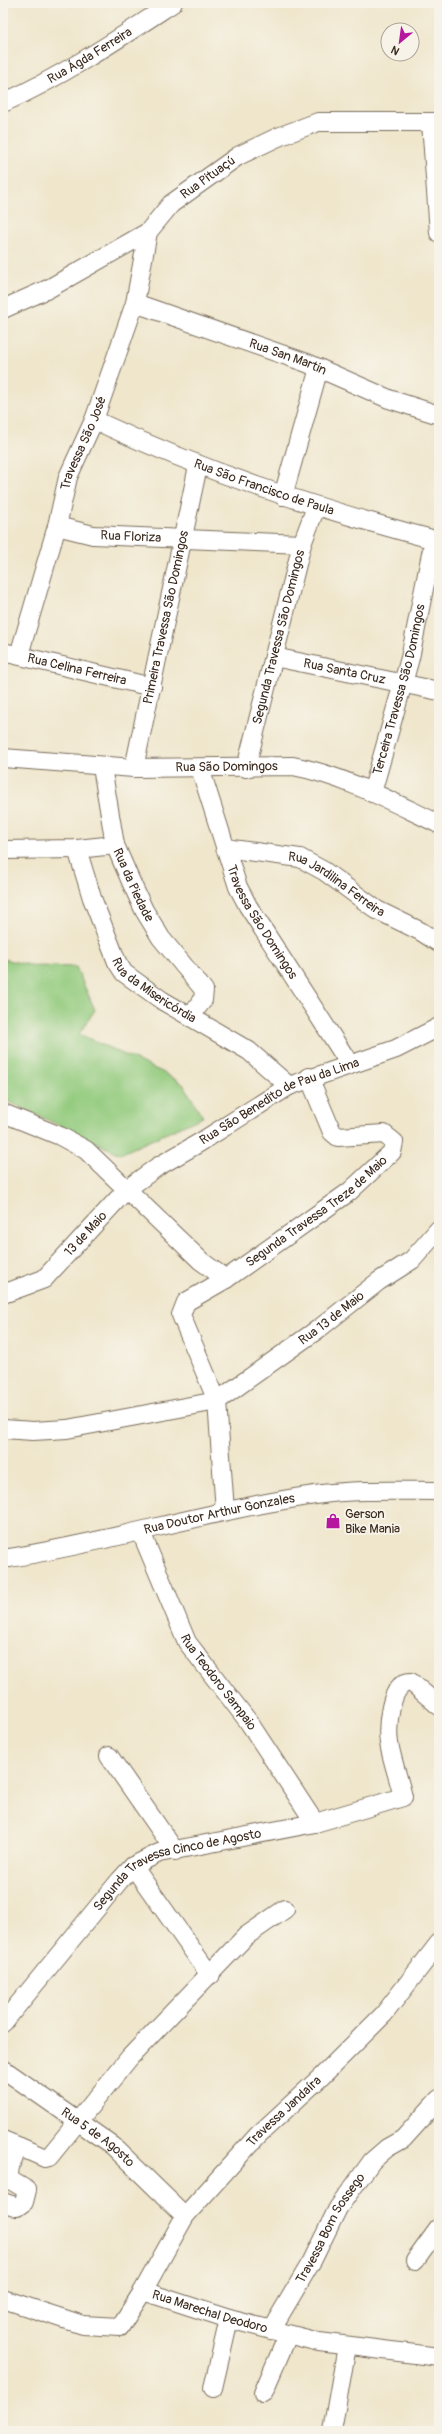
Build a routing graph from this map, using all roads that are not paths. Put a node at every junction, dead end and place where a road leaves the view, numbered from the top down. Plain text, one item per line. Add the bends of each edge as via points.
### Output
1 (173, 3) edge
2 (3, 103) edge
3 (435, 122) edge
4 (148, 232) junction
5 (439, 232) edge
6 (135, 303) junction
7 (3, 309) edge
8 (319, 368) junction
9 (439, 415) edge
10 (94, 420) junction
11 (198, 466) junction
12 (283, 496) junction
13 (316, 507) junction
14 (57, 526) junction
15 (183, 539) junction
16 (437, 540) edge
17 (302, 544) junction
18 (11, 653) edge
19 (274, 657) junction
20 (403, 683) junction
21 (152, 687) junction
22 (439, 691) edge
23 (3, 758) edge
24 (102, 767) junction
25 (134, 768) junction
26 (200, 768) junction
27 (246, 768) junction
28 (372, 793) junction
29 (439, 824) edge
30 (115, 845) junction
31 (225, 848) junction
32 (77, 849) junction
33 (3, 850) edge
34 (439, 943) edge
35 (190, 1017) junction
36 (439, 1027) edge
37 (349, 1063) junction
38 (309, 1077) junction
39 (289, 1086) junction
40 (3, 1113) edge
41 (127, 1189) junction
42 (438, 1232) edge
43 (226, 1279) junction
44 (3, 1294) edge
45 (217, 1401) junction
46 (3, 1429) edge
47 (439, 1491) edge
48 (225, 1511) junction
49 (141, 1532) junction
50 (3, 1559) edge
51 (439, 1706) edge
52 (109, 1756) dead end
53 (315, 1823) junction
54 (175, 1852) junction
55 (133, 1866) junction
56 (285, 1909) dead end
57 (439, 1943) edge
58 (210, 1975) junction
59 (3, 2023) edge
60 (3, 2069) edge
61 (439, 2099) edge
62 (80, 2121) junction
63 (3, 2140) edge
64 (20, 2147) junction
65 (3, 2202) edge
66 (185, 2216) junction
67 (439, 2228) edge
68 (415, 2261) dead end
69 (143, 2291) junction
70 (3, 2299) edge
71 (229, 2319) junction
72 (271, 2330) junction
73 (288, 2335) junction
74 (347, 2346) junction
75 (439, 2357) edge
76 (213, 2388) dead end
77 (263, 2393) dead end
78 (332, 2431) edge

1 - 2 street, Rua Ágda Ferreira via 106,47 34,89
3 - 4 street, Rua Pituaçú via 318,122 278,137 238,156 177,200
3 - 5 street
4 - 6 street, Travessa São José
4 - 7 street, Rua Pituaçú via 48,289
6 - 8 street, Rua San Martin
6 - 10 street, Travessa São José
8 - 9 street, Rua San Martin via 389,399
8 - 12 street
10 - 11 street, Rua São Francisco de Paula
10 - 14 street, Travessa São José via 68,477
11 - 12 street, Rua São Francisco de Paula
11 - 15 street, Primeira Travessa São Domingos
12 - 13 street, Rua São Francisco de Paula
13 - 16 street, Rua São Francisco de Paula
13 - 17 street, Segunda Travessa São Domingos
14 - 15 street, Rua Floriza via 93,535
14 - 18 street, Travessa São José
15 - 17 street, Rua Floriza
15 - 21 street, Primeira Travessa São Domingos
16 - 20 street, Terceira Travessa São Domingos
17 - 19 street, Segunda Travessa São Domingos
18 - 21 street, Rua Celina Ferreira
19 - 20 street, Rua Santa Cruz
19 - 27 street, Segunda Travessa São Domingos
20 - 22 street, Rua Santa Cruz
20 - 28 street, Terceira Travessa São Domingos
21 - 25 street, Primeira Travessa São Domingos
23 - 24 street, Rua São Domingos
24 - 25 street, Rua São Domingos
24 - 30 street, Rua da Piedade
25 - 26 street, Rua São Domingos
26 - 27 street, Rua São Domingos
26 - 31 street, Travessa São Domingos
27 - 28 street, Rua São Domingos via 293,766 317,771
28 - 29 street, Rua São Domingos
30 - 32 street
30 - 35 street, Rua da Piedade via 144,910 158,933 202,985 203,1000
31 - 34 street, Rua Jardilina Ferreira via 300,858 324,871 377,910
31 - 37 street, Travessa São Domingos via 238,887 248,906
32 - 33 street
32 - 35 street, Rua da Misericórdia via 92,898 117,962 124,973
35 - 39 street, Rua da Misericórdia via 249,1051
36 - 37 street, Rua São Benedito de Pau da Lima via 396,1048
37 - 38 street, Rua São Benedito de Pau da Lima
38 - 39 street, Rua São Benedito de Pau da Lima
38 - 43 street, Segunda Travessa Treze de Maio via 332,1132 338,1137 384,1134 394,1142 392,1152 349,1192
39 - 41 street, Rua São Benedito de Pau da Lima via 157,1167
40 - 41 street via 60,1136 86,1150
41 - 43 street via 201,1262
41 - 44 street, 13 de Maio via 44,1279
42 - 45 street, Rua 13 de Maio via 412,1260 379,1281 321,1327
43 - 45 street via 186,1302 181,1315
45 - 46 street, Rua 13 de Maio via 67,1429
45 - 48 street
47 - 48 street, Rua Doutor Arthur Gonzales via 369,1490
48 - 49 street, Rua Doutor Arthur Gonzales
49 - 50 street, Rua Doutor Arthur Gonzales via 50,1552
49 - 53 street, Rua Teodoro Sampaio via 188,1642 248,1721
51 - 53 street, Segunda Travessa Cinco de Agosto via 411,1682 402,1685 395,1694 389,1714 389,1742 403,1797
52 - 54 street
53 - 54 street, Segunda Travessa Cinco de Agosto
54 - 55 street, Segunda Travessa Cinco de Agosto via 159,1853
55 - 58 street
55 - 59 street, Segunda Travessa Cinco de Agosto
56 - 58 street via 246,1936
57 - 66 street, Travessa Jandaíra via 384,2014 258,2135
58 - 62 street via 130,2057
60 - 62 street, Rua 5 de Agosto
61 - 72 street, Travessa Bom Sossego via 403,2139 372,2161 338,2208 312,2261
62 - 64 street via 47,2158
62 - 66 street, Rua 5 de Agosto via 113,2146
63 - 64 street
64 - 65 street via 8,2174 10,2180 27,2190 24,2202 17,2206
66 - 69 street, Travessa Jandaíra
67 - 68 street
69 - 70 street, Rua Marechal Deodoro via 120,2327 109,2328 83,2325
69 - 71 street, Rua Marechal Deodoro
71 - 72 street, Rua Marechal Deodoro
71 - 76 street
72 - 73 street, Rua Marechal Deodoro
73 - 74 street, Rua Marechal Deodoro
73 - 77 street
74 - 75 street, Rua Marechal Deodoro
74 - 78 street

